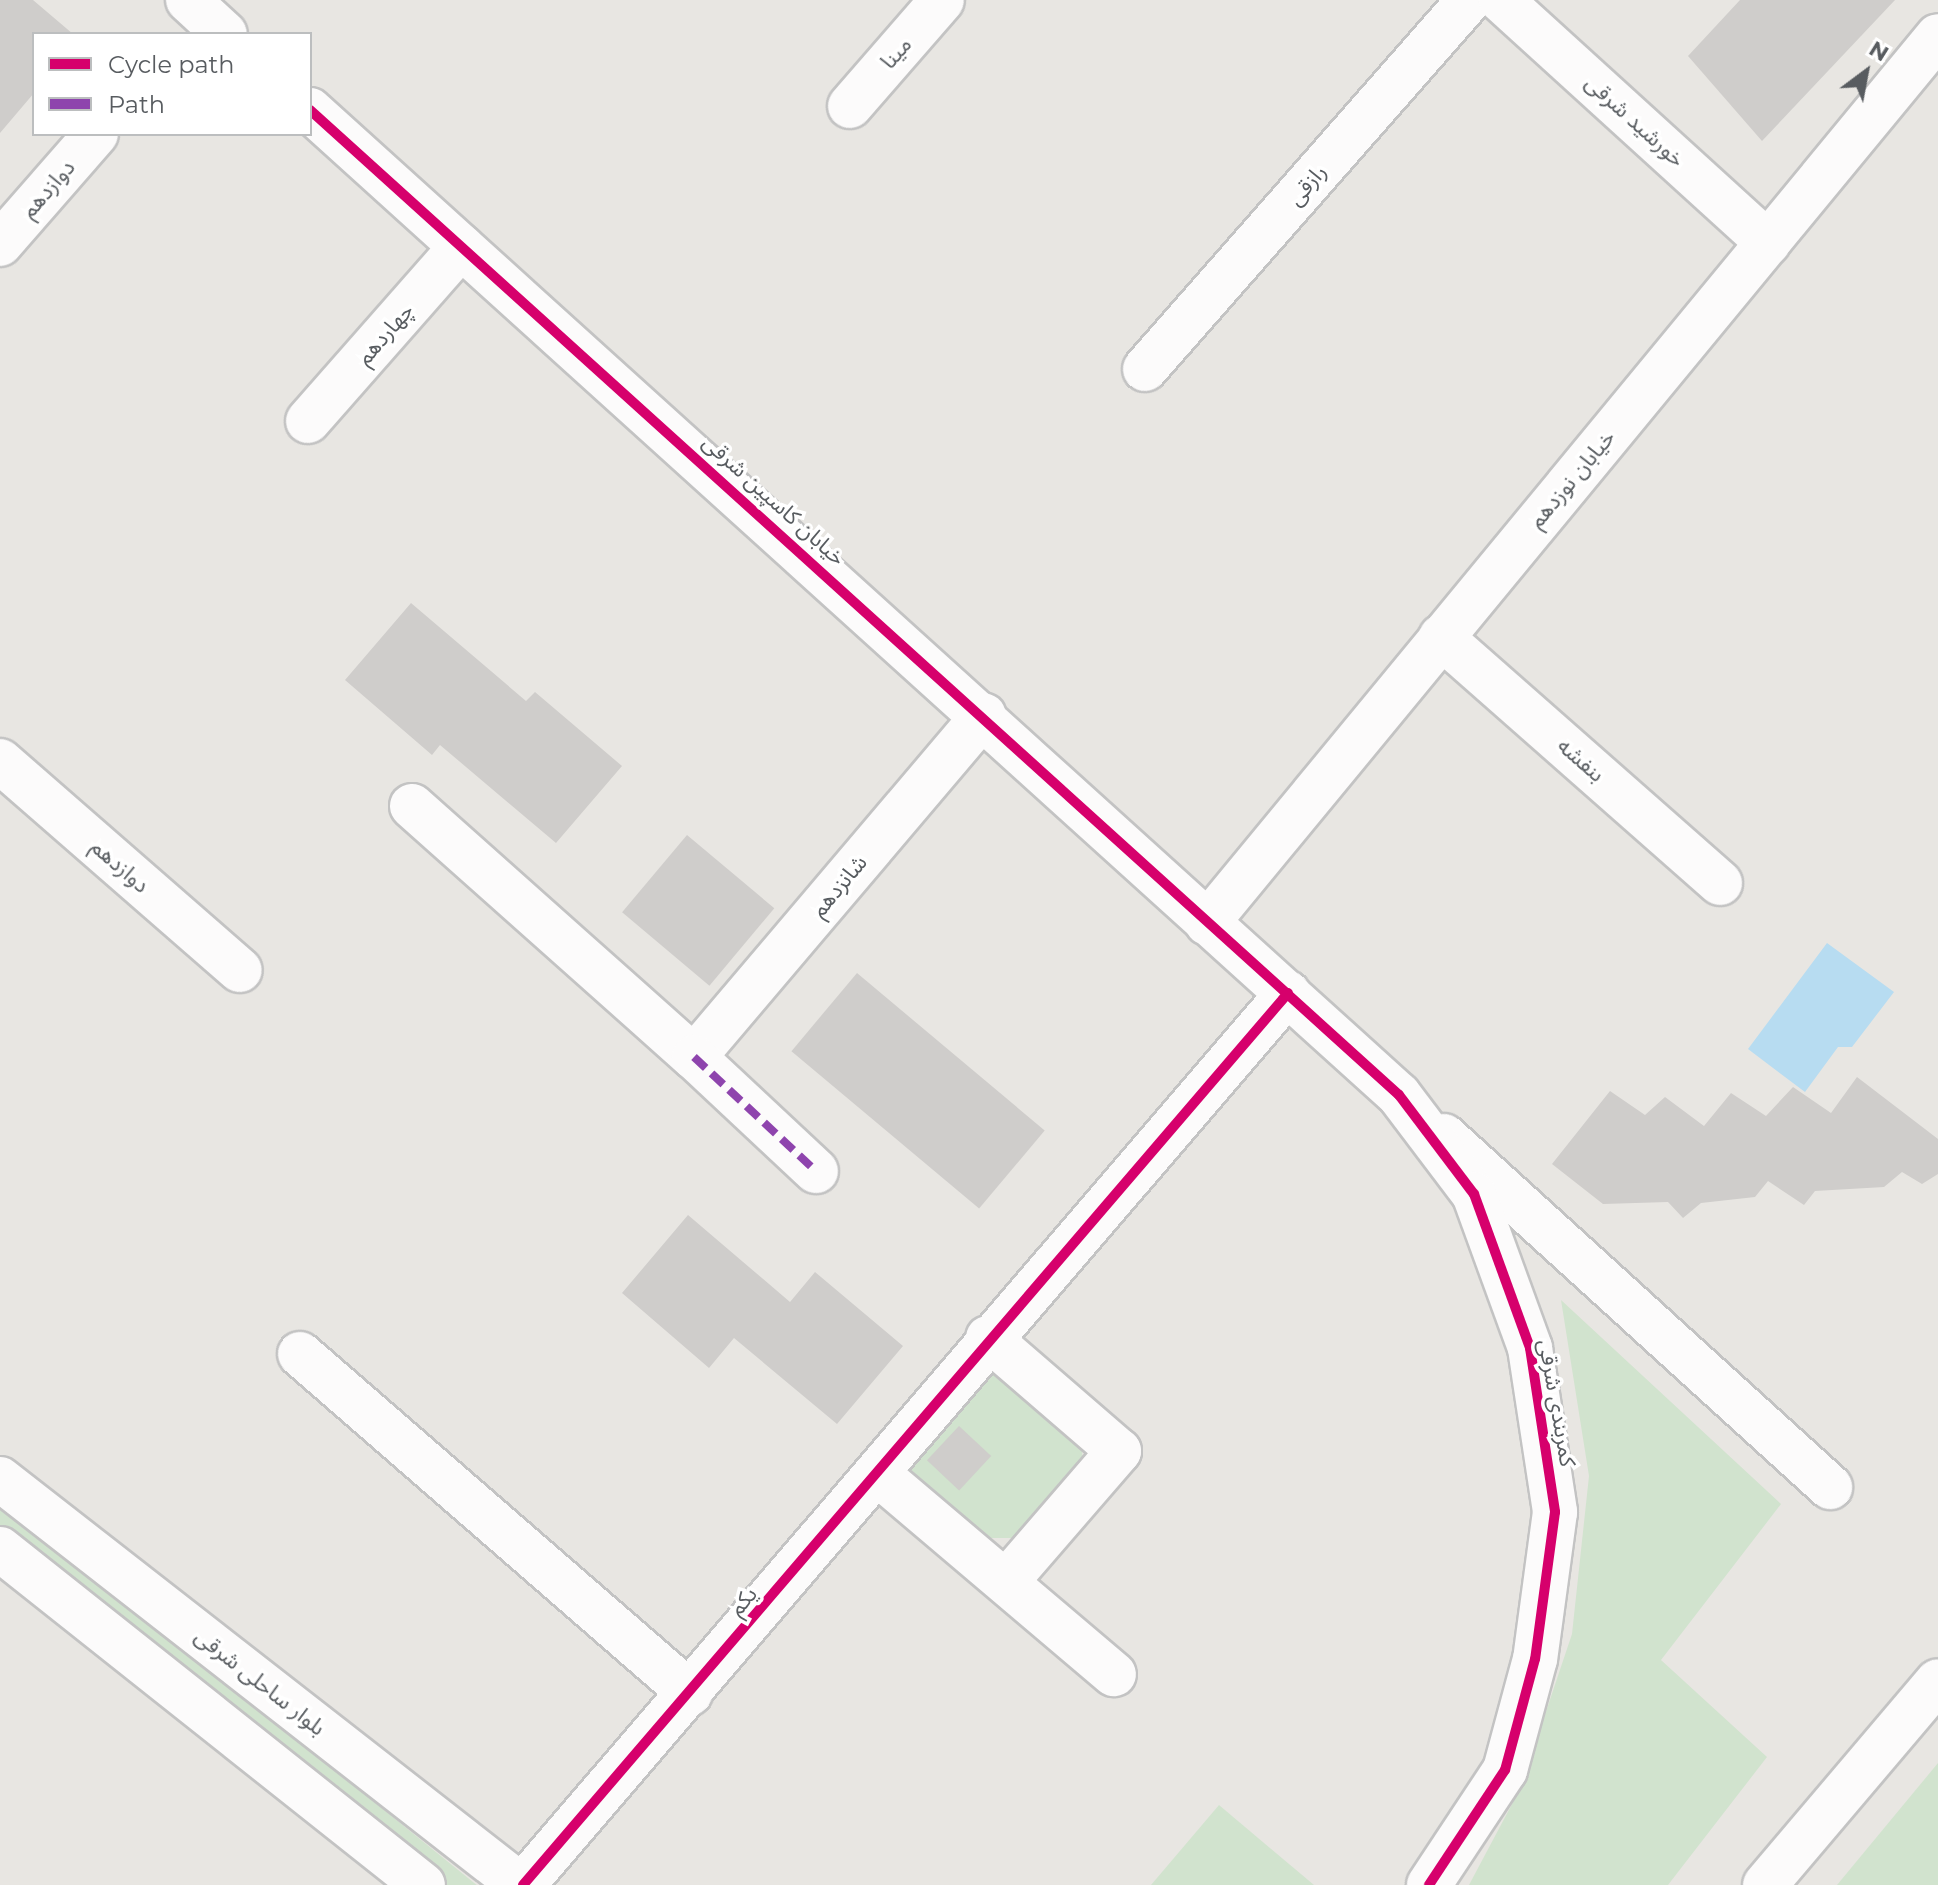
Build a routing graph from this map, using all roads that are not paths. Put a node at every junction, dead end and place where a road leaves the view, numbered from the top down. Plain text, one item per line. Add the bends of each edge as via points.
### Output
1 (942, 0) edge
2 (1469, 0) edge
3 (1501, 0) edge
4 (1938, 36) edge
5 (850, 106) dead end
6 (312, 112) edge
7 (94, 136) edge
8 (1768, 243) junction
9 (0, 244) edge
10 (461, 247) junction
11 (1145, 369) dead end
12 (308, 421) dead end
13 (1441, 637) junction
14 (984, 715) junction
15 (0, 761) edge
16 (412, 806) dead end
17 (1720, 883) dead end
18 (1207, 923) junction
19 (240, 970) dead end
20 (1288, 993) junction
21 (694, 1057) junction
22 (1399, 1095) junction
23 (816, 1171) dead end
24 (988, 1338) junction
25 (300, 1354) dead end
26 (879, 1475) junction
27 (0, 1479) edge
28 (1830, 1487) dead end
29 (0, 1549) edge
30 (1006, 1582) junction
31 (1114, 1674) dead end
32 (1938, 1681) edge
33 (690, 1693) junction
34 (423, 1885) edge
35 (522, 1885) edge
36 (1429, 1885) edge
37 (1765, 1885) edge

1 - 5 street, مینا
2 - 11 street, رازقی
3 - 8 street, خورشید شرقی
4 - 8 street, خیابان نوزدهم
6 - 10 street, خیابان کاسپین شرقی
7 - 9 street, دوازدهم
8 - 13 street, خیابان نوزدهم
10 - 12 street, چهاردهم
10 - 14 street, خیابان کاسپین شرقی
13 - 17 street, بنفشه
13 - 18 street, خیابان نوزدهم
14 - 18 street, خیابان کاسپین شرقی
14 - 21 street, شانزدهم
15 - 19 street, دوازدهم
16 - 21 street
18 - 20 street, کمربندی شرقی
20 - 22 street, کمربندی شرقی
20 - 24 street, یکم
21 - 23 street
22 - 28 street
22 - 36 street, کمربندی شرقی via 1474,1194 1530,1348 1555,1512 1535,1659 1505,1770
24 - 26 street, یکم
24 - 30 street via 1119,1451
25 - 33 street
26 - 30 street
26 - 33 street, یکم
27 - 35 street, بلوار ساحلی شرقی
29 - 34 street
30 - 31 street
32 - 37 street
33 - 35 street, یکم

